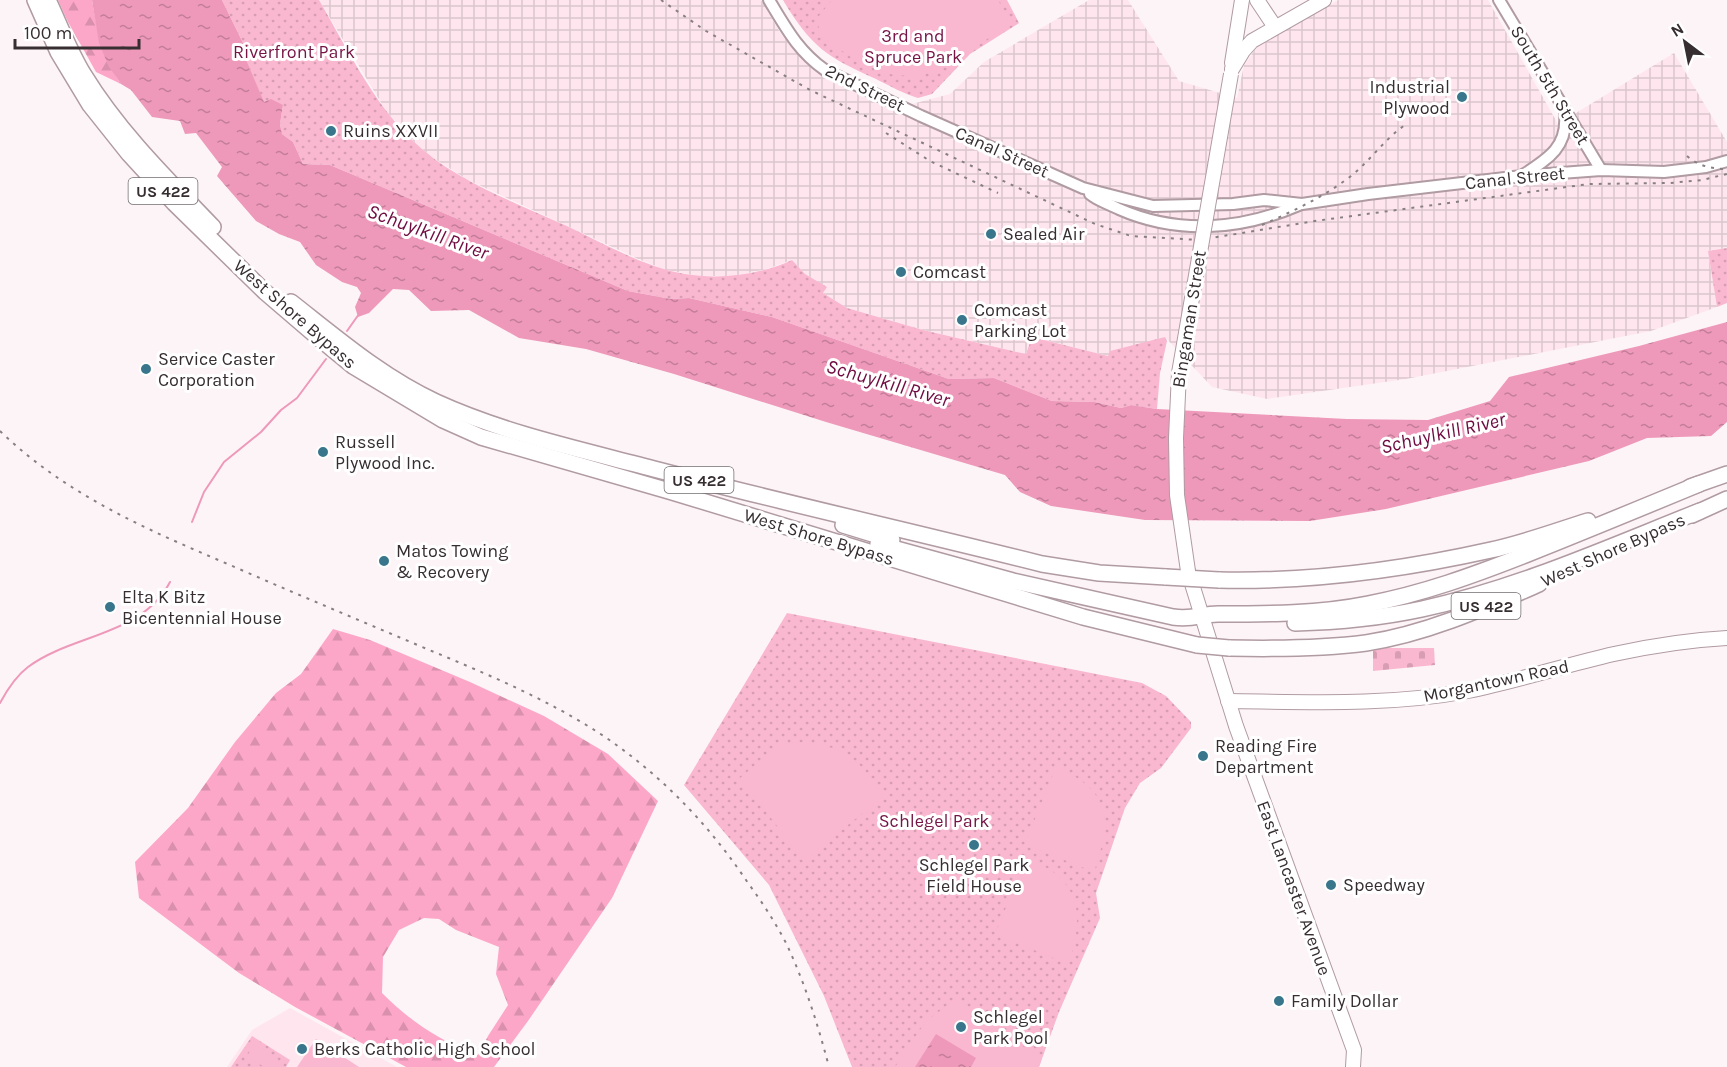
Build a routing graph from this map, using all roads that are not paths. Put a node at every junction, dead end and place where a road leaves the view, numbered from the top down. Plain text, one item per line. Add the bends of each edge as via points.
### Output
1 (29, 0) edge
2 (34, 0) edge
3 (48, 0) edge
4 (769, 0) edge
5 (1242, 0) edge
6 (1257, 0) edge
7 (1324, 0) edge
8 (1499, 0) edge
9 (1275, 27) junction
10 (46, 28) junction
11 (1232, 72) junction
12 (78, 77) junction
13 (1565, 111) junction
14 (921, 116) joint
15 (1727, 161) edge
16 (1601, 170) junction
17 (1522, 176) junction
18 (1083, 188) junction
19 (1302, 204) junction
20 (268, 288) junction
21 (1727, 474) edge
22 (701, 481) junction
23 (1699, 484) junction
24 (669, 491) junction
25 (1727, 499) edge
26 (1700, 511) junction
27 (1188, 572) joint
28 (1202, 617) junction
29 (1727, 638) edge
30 (1228, 701) junction
31 (1353, 1067) edge

1 - 10 highway
2 - 10 highway, West Shore Bypass / US 422
3 - 12 highway, West Shore Bypass / US 422
4 - 14 street, 2nd Street via 795,43 814,62
5 - 11 main road, Bingaman Street
6 - 9 main road
7 - 9 main road
8 - 13 street, South 5th Street
9 - 11 main road via 1247,46
10 - 12 highway, West Shore Bypass / US 422
11 - 27 main road, Bingaman Street, bridge via 1179,373 1176,483
12 - 20 highway, West Shore Bypass / US 422
13 - 16 street, South 5th Street
13 - 17 street via 1566,133 1554,152
14 - 18 street, Canal Street
15 - 16 street, Canal Street via 1664,172
16 - 17 street, Canal Street
17 - 19 street, Canal Street
18 - 19 street, Canal Street via 1153,206 1264,200
18 - 19 street, Canal Street via 1130,214 1191,227 1241,223
20 - 22 highway, West Shore Bypass / US 422 via 350,350 435,402 488,423
20 - 24 highway, West Shore Bypass / US 422 via 353,366 442,420 481,437
21 - 23 highway, West Shore Bypass / US 422
22 - 23 highway, West Shore Bypass / US 422, bridge via 1042,564 1099,573 1219,580 1302,580 1398,568 1493,550
22 - 28 highway via 945,556 1186,610
23 - 28 highway via 1497,566 1396,598 1319,611
24 - 26 highway, West Shore Bypass / US 422, bridge via 1083,617 1197,645 1228,648 1338,646 1439,624
24 - 28 highway via 1013,581 1165,615
25 - 26 highway, West Shore Bypass / US 422
26 - 28 highway via 1520,581 1421,609 1311,622 1228,624
27 - 28 main road, East Lancaster Avenue
28 - 30 main road, East Lancaster Avenue
29 - 30 main road, Morgantown Road via 1614,654 1490,686 1423,698 1353,704
30 - 31 main road, East Lancaster Avenue via 1354,1050

